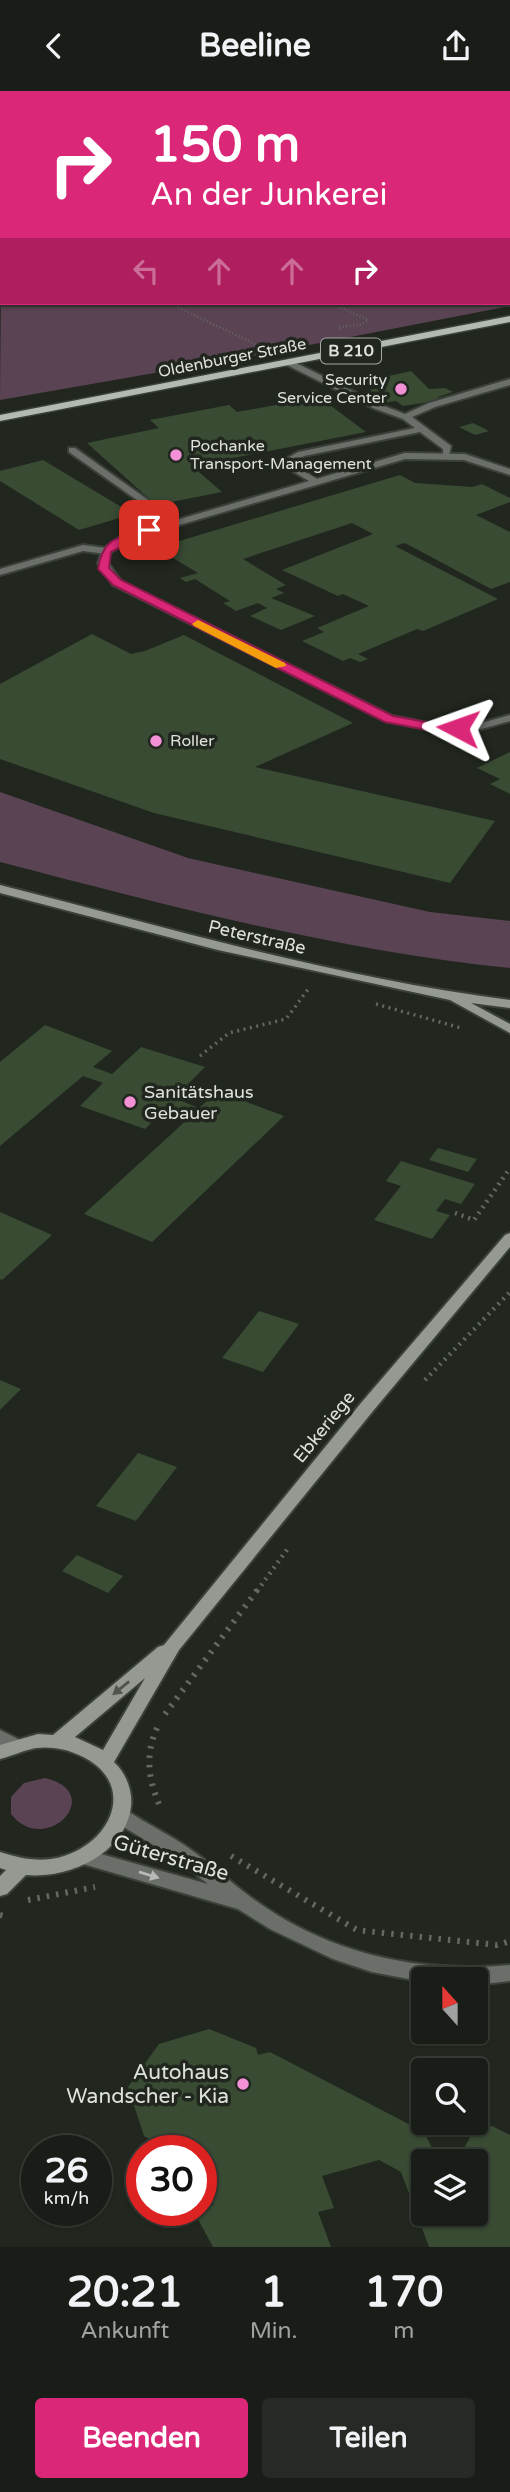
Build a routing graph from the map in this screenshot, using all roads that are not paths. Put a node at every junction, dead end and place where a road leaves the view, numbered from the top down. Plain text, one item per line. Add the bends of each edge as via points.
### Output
1 (510, 319) edge
2 (290, 363) junction
3 (510, 381) edge
4 (406, 417) junction
5 (0, 418) edge
6 (421, 429) junction
7 (72, 450) dead end
8 (446, 454) junction
9 (510, 472) edge
10 (314, 481) junction
11 (174, 523) junction
12 (106, 551) junction
13 (0, 571) edge
14 (510, 718) edge
15 (0, 889) edge
16 (449, 996) junction
17 (510, 1004) edge
18 (510, 1029) edge
19 (510, 1238) edge
20 (173, 1644) junction
21 (59, 1740) junction
22 (5, 1745) edge
23 (106, 1760) junction
24 (121, 1816) junction
25 (83, 1857) junction
26 (0, 1860) edge
27 (21, 1867) junction
28 (0, 1888) edge
29 (246, 1904) junction
30 (510, 1973) edge

1 - 2 main road, Oldenburger Straße / B 210
2 - 4 street via 375,408
2 - 5 main road, Oldenburger Straße / B 210
3 - 4 street
4 - 6 street
6 - 8 street via 448,448
6 - 10 street via 300,454 284,463
7 - 11 street
8 - 9 street
8 - 10 street via 405,456
10 - 11 street
11 - 12 street via 125,538
12 - 13 street via 83,548
12 - 14 street via 103,569 117,583 389,719 443,729 474,728
15 - 16 street, Peterstraße via 218,946
16 - 17 street, Peterstraße
16 - 18 street
19 - 20 street, Ebkeriege
20 -> 21 street, Ebkeriege
20 - 23 street, Ebkeriege
21 - 22 street
21 - 23 street via 76,1743
23 - 24 street via 118,1776 123,1795
24 - 25 street via 100,1846
24 - 29 street, Güterstraße via 168,1844
25 - 27 street via 53,1867
25 -> 29 street, Güterstraße
26 - 27 street
27 - 28 street
29 - 30 street, Güterstraße via 349,1958 391,1969 438,1976

